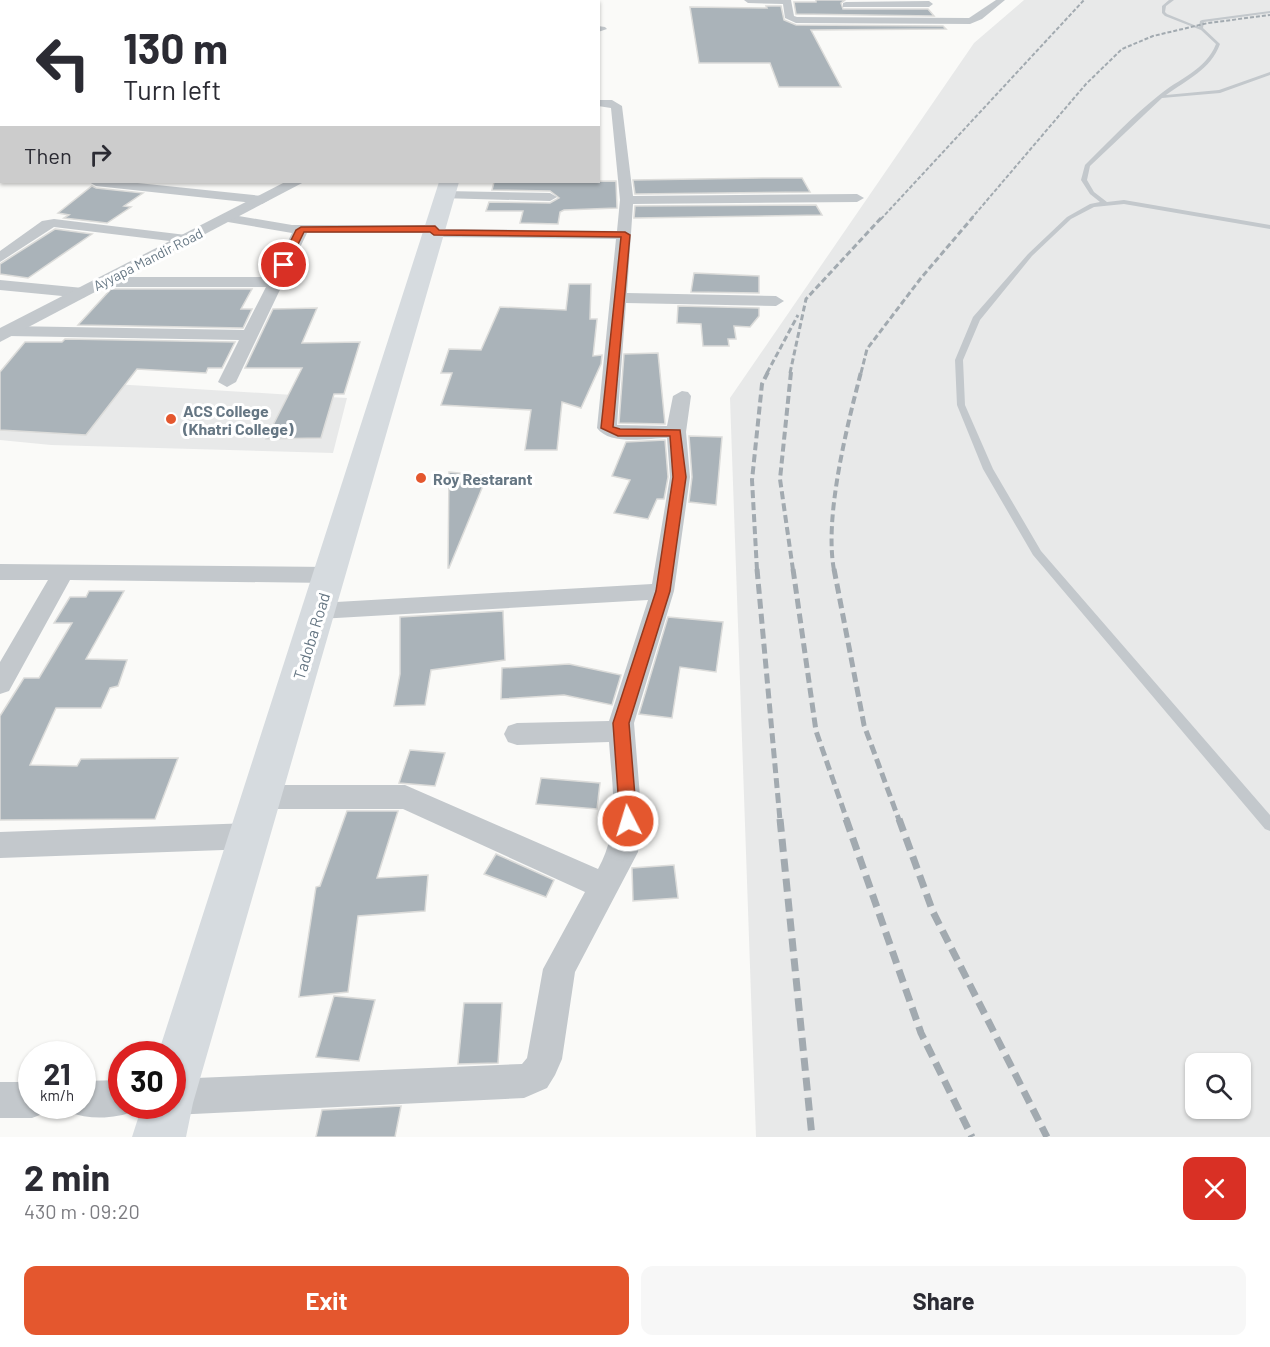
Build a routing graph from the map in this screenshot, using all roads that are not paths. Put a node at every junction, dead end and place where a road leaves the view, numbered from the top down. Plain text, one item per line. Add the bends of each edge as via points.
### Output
1 (748, 0) edge
2 (787, 0) edge
3 (1001, 0) edge
4 (1172, 0) edge
5 (845, 2) edge
6 (927, 2) edge
7 (1270, 12) edge
8 (852, 21) junction
9 (941, 21) junction
10 (1204, 30) junction
11 (1270, 73) edge
12 (1159, 97) junction
13 (600, 103) edge
14 (107, 183) edge
15 (181, 183) edge
16 (294, 183) edge
17 (447, 188) edge
18 (164, 189) junction
19 (550, 197) dead end
20 (857, 198) dead end
21 (262, 200) junction
22 (627, 200) junction
23 (1104, 202) junction
24 (227, 218) junction
25 (1270, 226) edge
26 (301, 230) junction
27 (434, 231) junction
28 (625, 235) junction
29 (186, 239) junction
30 (0, 258) edge
31 (103, 282) junction
32 (275, 282) junction
33 (0, 285) edge
34 (82, 293) junction
35 (618, 298) junction
36 (776, 301) dead end
37 (4, 334) edge
38 (250, 335) junction
39 (226, 382) dead end
40 (682, 396) dead end
41 (676, 432) junction
42 (0, 572) edge
43 (63, 573) junction
44 (330, 575) junction
45 (663, 591) junction
46 (319, 611) junction
47 (0, 684) edge
48 (620, 731) junction
49 (517, 734) dead end
50 (262, 797) junction
51 (1270, 825) edge
52 (251, 836) junction
53 (0, 845) edge
54 (603, 886) junction
55 (186, 1046) edge
56 (186, 1096) edge
57 (0, 1100) edge
58 (18, 1100) edge
59 (164, 1119) edge
60 (159, 1137) edge

1 - 2 street
2 - 8 street via 793,20
3 - 9 street via 976,19
4 - 10 lane via 1164,6 1166,15
5 - 6 street
5 - 8 street
6 - 9 street
7 - 10 lane via 1205,20 1201,22
8 - 9 street
10 - 12 lane via 1218,44 1217,51 1193,74
11 - 12 lane via 1220,92
12 - 23 lane via 1087,166 1084,180 1092,194
13 - 22 street via 616,106
14 - 18 street
15 - 18 street
16 - 21 street, Ayyapa Mandir Road
17 - 19 street
17 - 27 main road, Tadoba Road
18 - 21 street
20 - 22 street
21 - 24 street, Ayyapa Mandir Road
22 - 28 street
23 - 25 lane via 1140,204
23 - 51 lane via 1069,218 1030,255 976,319 959,360 961,405 988,469 1037,553
24 - 26 street
24 - 29 street, Ayyapa Mandir Road
26 - 27 street
26 - 32 street
27 - 28 street
27 - 44 main road, Tadoba Road
28 - 35 street
29 - 30 street via 54,223
29 - 31 street, Ayyapa Mandir Road
31 - 32 street
31 - 34 street, Ayyapa Mandir Road
32 - 38 street
33 - 34 street
34 - 37 street, Ayyapa Mandir Road
35 - 36 street
35 - 41 street via 607,428 618,433
37 - 38 street
38 - 39 street
40 - 41 street
41 - 45 street via 680,477
42 - 43 street
43 - 44 street
43 - 47 street
44 - 46 main road, Tadoba Road
45 - 46 street
45 - 48 street
46 - 50 main road, Tadoba Road
48 - 49 street
48 - 54 street via 627,837 623,852
50 - 52 main road, Tadoba Road
50 - 54 street via 405,797
52 - 53 street
52 - 55 main road, Tadoba Road
54 - 56 street via 559,969 544,1059 533,1078
57 - 58 street
59 - 60 main road

